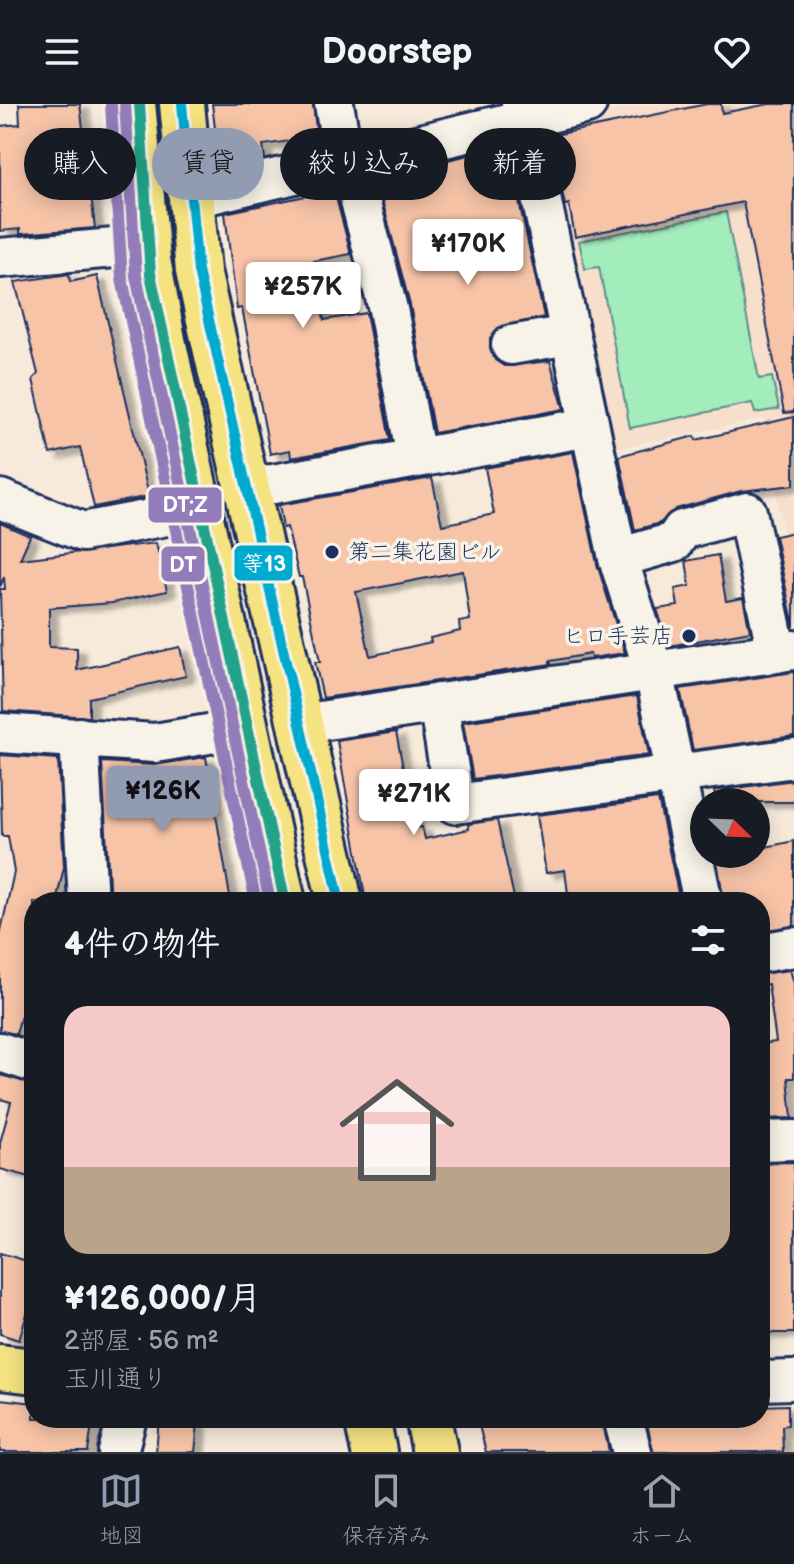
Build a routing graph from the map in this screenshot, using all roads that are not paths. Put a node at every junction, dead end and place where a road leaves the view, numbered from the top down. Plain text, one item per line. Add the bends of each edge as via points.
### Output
1 (114, 104) edge
2 (133, 104) edge
3 (168, 104) edge
4 (182, 104) edge
5 (334, 104) edge
6 (587, 104) edge
7 (522, 110) edge
8 (184, 128) edge
9 (338, 128) edge
10 (448, 131) edge
11 (190, 200) edge
12 (360, 200) edge
13 (126, 247) junction
14 (0, 258) edge
15 (569, 335) junction
16 (511, 345) dead end
17 (589, 427) junction
18 (416, 457) junction
19 (248, 485) junction
20 (0, 499) edge
21 (177, 514) junction
22 (618, 558) junction
23 (785, 652) edge
24 (654, 672) junction
25 (438, 703) junction
26 (300, 724) junction
27 (226, 731) junction
28 (0, 733) edge
29 (79, 737) junction
30 (794, 758) edge
31 (678, 776) junction
32 (87, 892) edge
33 (260, 892) edge
34 (281, 892) edge
35 (316, 892) edge
36 (338, 892) edge
37 (701, 892) edge
38 (794, 947) edge
39 (770, 951) edge
40 (0, 1052) edge
41 (24, 1060) edge
42 (794, 1140) edge
43 (770, 1141) edge
44 (0, 1367) edge
45 (24, 1370) edge
46 (794, 1380) edge
47 (770, 1381) edge
48 (124, 1428) edge
49 (369, 1428) edge
50 (395, 1428) edge
51 (430, 1428) edge
52 (455, 1428) edge
53 (626, 1428) edge
54 (118, 1452) edge
55 (374, 1452) edge
56 (400, 1452) edge
57 (435, 1452) edge
58 (459, 1452) edge
59 (632, 1452) edge

1 - 13 main road
2 - 34 main road via 148,260 163,340
3 - 35 main road via 193,321
4 - 8 main road
5 - 9 street
6 - 7 street
7 - 10 street
7 - 15 street
11 - 19 main road via 198,271
12 - 18 street via 388,309
13 - 14 street
13 - 21 main road
15 - 16 street
15 - 17 street
17 - 18 street
17 - 22 street
18 - 19 street
19 - 26 main road
20 - 21 street via 83,532
21 - 27 main road
22 - 23 street via 674,542 682,530 747,512
22 - 24 street
23 - 24 street
24 - 25 street
24 - 31 street
25 - 26 street
25 - 31 street via 455,804
26 - 36 main road
27 - 29 street via 155,743
27 - 33 main road
28 - 29 street
29 - 32 street
30 - 31 street
31 - 37 street
38 - 39 street
40 - 41 street
42 - 43 street
44 - 45 main road
46 - 47 street
48 - 54 street
49 - 55 main road
50 - 56 main road
51 - 57 main road
52 - 58 main road
53 - 59 street

